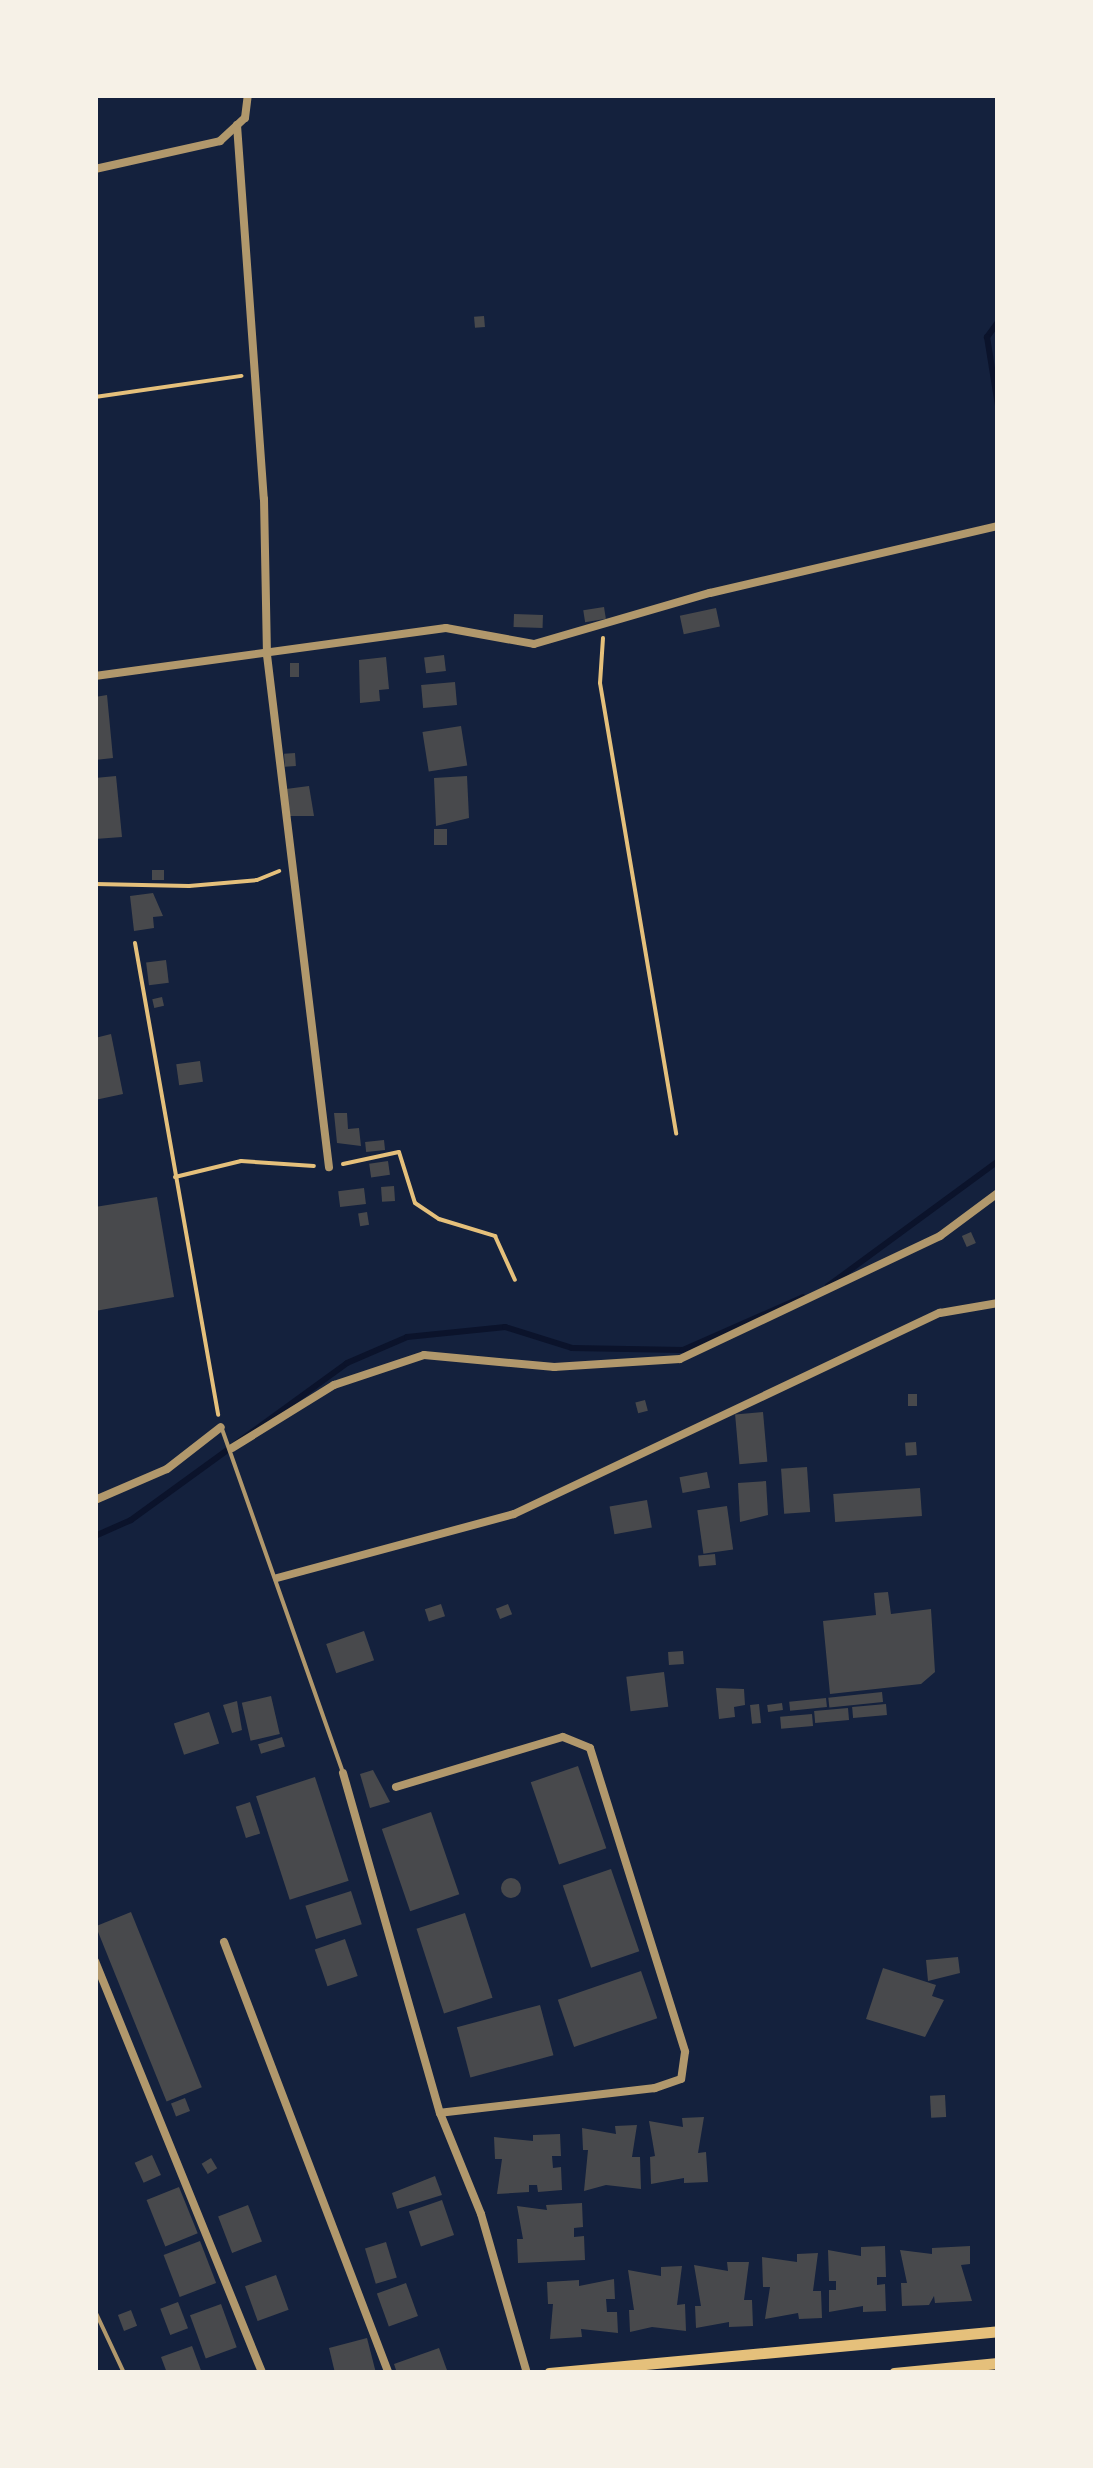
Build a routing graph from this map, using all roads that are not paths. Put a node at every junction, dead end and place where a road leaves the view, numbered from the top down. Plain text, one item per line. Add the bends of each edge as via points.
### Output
1 (248, 95) edge
2 (237, 125) junction
3 (95, 169) edge
4 (998, 526) edge
5 (266, 655) junction
6 (95, 676) edge
7 (329, 1167) road end
8 (998, 1193) edge
9 (998, 1303) edge
10 (221, 1428) joint
11 (232, 1448) junction
12 (95, 1500) edge
13 (276, 1578) junction
14 (343, 1773) joint
15 (396, 1787) dead end
16 (224, 1942) dead end
17 (95, 1961) edge
18 (440, 2113) junction
19 (95, 2311) edge
20 (998, 2331) edge
21 (998, 2363) edge
22 (124, 2373) edge
23 (262, 2373) edge
24 (389, 2373) edge
25 (527, 2373) edge
26 (549, 2373) edge
27 (894, 2373) edge

1 - 2 street via 245,118
2 - 3 street via 220,140
2 - 5 street
4 - 5 street via 534,644 446,628
5 - 6 street
5 - 7 street
8 - 11 street via 940,1236 680,1359 554,1367 424,1355 334,1385
9 - 13 street via 940,1313 514,1514
10 - 11 lane
10 - 12 street via 167,1469
11 - 13 lane
13 - 14 lane
14 - 18 street
15 - 18 street via 563,1737 590,1748 685,2052 682,2079 655,2088
16 - 24 street
17 - 23 street
18 - 25 street via 480,2214
19 - 22 lane
20 - 26 main road
21 - 27 main road

